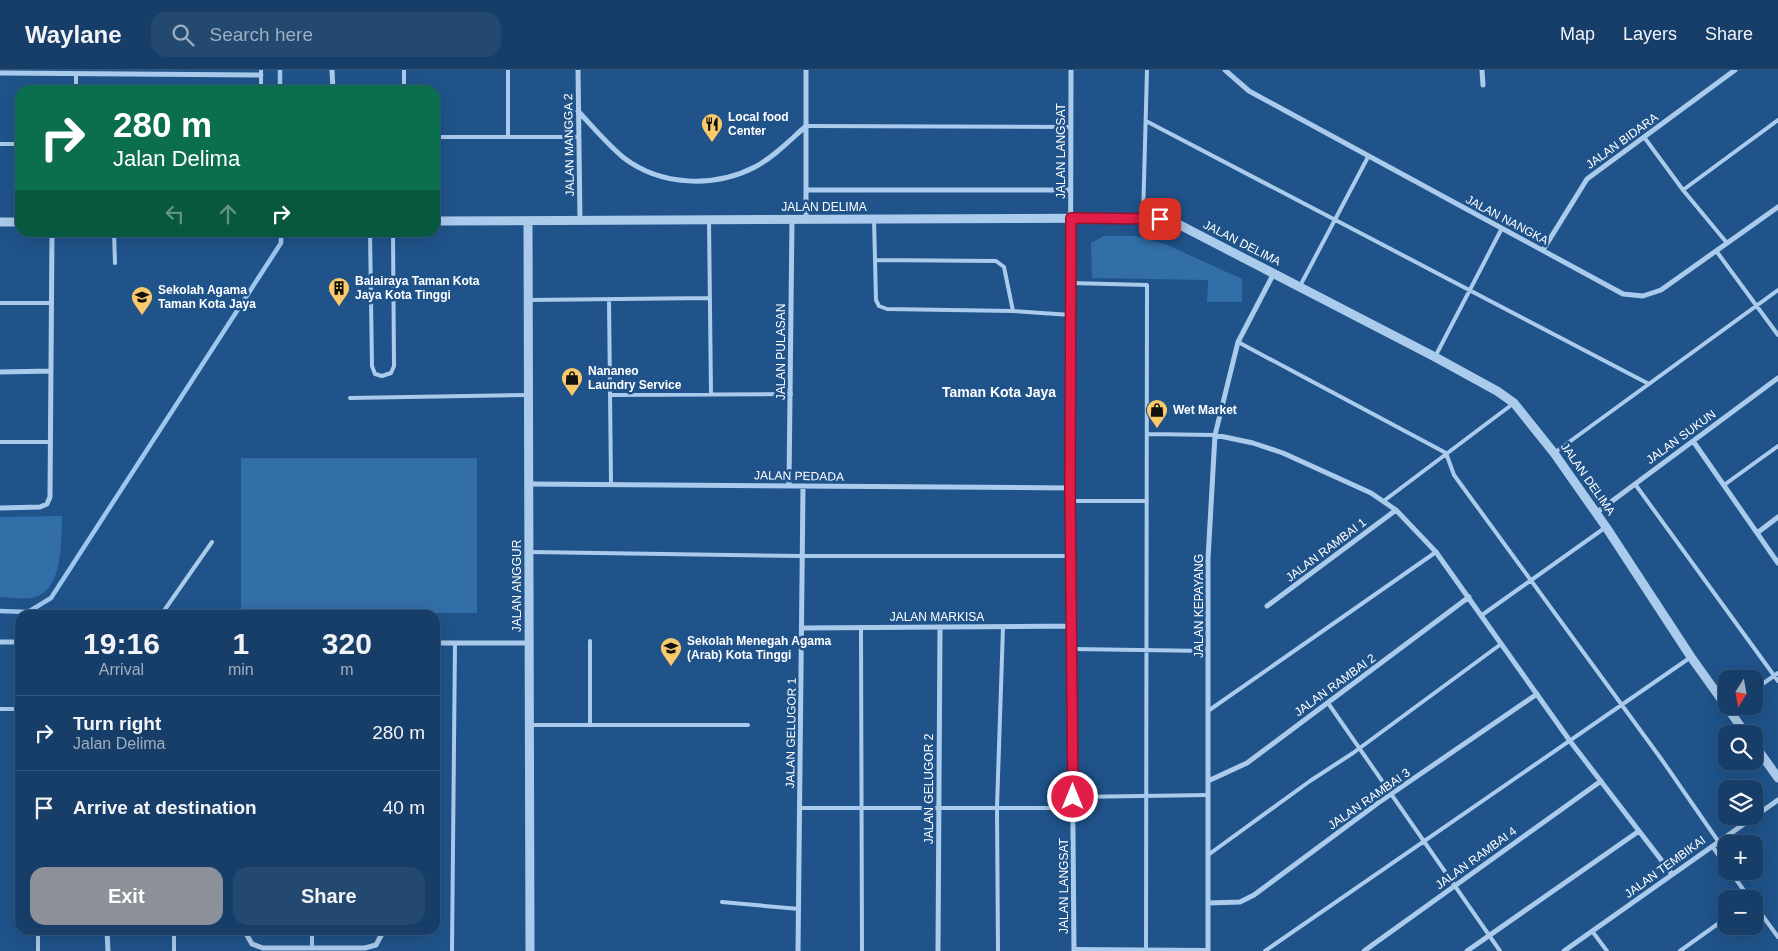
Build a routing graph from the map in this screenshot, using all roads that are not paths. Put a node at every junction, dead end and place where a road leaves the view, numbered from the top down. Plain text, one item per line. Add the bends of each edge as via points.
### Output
1 (332, 70) edge
2 (404, 70) edge
3 (508, 70) edge
4 (578, 70) edge
5 (806, 70) edge
6 (1071, 70) edge
7 (1147, 70) edge
8 (1225, 70) edge
9 (1482, 70) edge
10 (1735, 70) edge
11 (27, 72) edge
12 (85, 72) edge
13 (261, 72) edge
14 (0, 74) edge
15 (76, 74) junction
16 (76, 85) edge
17 (261, 85) edge
18 (332, 85) edge
19 (404, 85) edge
20 (1483, 85) dead end
21 (578, 111) junction
22 (1778, 120) edge
23 (1146, 121) junction
24 (806, 126) junction
25 (1071, 127) junction
26 (440, 137) edge
27 (508, 137) junction
28 (579, 137) junction
29 (1644, 138) junction
30 (0, 144) edge
31 (15, 144) edge
32 (1368, 157) junction
33 (807, 190) junction
34 (1071, 190) junction
35 (1683, 190) junction
36 (1778, 207) edge
37 (1071, 218) junction
38 (1143, 218) junction
39 (806, 219) junction
40 (874, 219) junction
41 (580, 220) junction
42 (710, 220) junction
43 (792, 220) junction
44 (1335, 220) junction
45 (440, 221) edge
46 (528, 221) junction
47 (0, 222) edge
48 (15, 222) edge
49 (1501, 230) junction
50 (52, 237) edge
51 (114, 237) edge
52 (370, 237) edge
53 (393, 237) edge
54 (1727, 244) junction
55 (1543, 250) junction
56 (1717, 252) junction
57 (876, 260) junction
58 (115, 263) dead end
59 (1274, 273) junction
60 (1071, 283) junction
61 (1300, 286) junction
62 (1470, 290) junction
63 (1778, 290) edge
64 (710, 298) junction
65 (609, 299) junction
66 (528, 300) junction
67 (0, 303) edge
68 (51, 303) junction
69 (1757, 306) junction
70 (1013, 311) junction
71 (1072, 315) junction
72 (1778, 334) edge
73 (1238, 342) junction
74 (1435, 357) junction
75 (51, 371) junction
76 (0, 372) edge
77 (1778, 378) edge
78 (1649, 384) junction
79 (712, 394) junction
80 (791, 394) junction
81 (528, 395) junction
82 (610, 395) junction
83 (350, 398) dead end
84 (1514, 403) junction
85 (1147, 434) junction
86 (1215, 435) junction
87 (1693, 441) junction
88 (0, 442) edge
89 (50, 442) junction
90 (1778, 446) edge
91 (1446, 453) junction
92 (1554, 453) junction
93 (529, 484) junction
94 (611, 484) junction
95 (1635, 484) junction
96 (789, 485) junction
97 (803, 486) junction
98 (1724, 486) junction
99 (1070, 488) junction
100 (1384, 500) junction
101 (1147, 501) junction
102 (1071, 502) junction
103 (0, 508) edge
104 (1396, 510) junction
105 (1596, 513) junction
106 (1778, 517) edge
107 (1606, 527) junction
108 (1757, 533) junction
109 (212, 542) dead end
110 (530, 552) junction
111 (1436, 552) junction
112 (801, 556) junction
113 (1071, 556) junction
114 (1778, 563) edge
115 (1532, 582) junction
116 (1469, 597) junction
117 (1267, 606) dead end
118 (164, 610) edge
119 (1482, 615) junction
120 (1072, 626) junction
121 (940, 627) junction
122 (1003, 627) junction
123 (802, 628) junction
124 (861, 628) junction
125 (590, 641) dead end
126 (0, 642) edge
127 (15, 642) edge
128 (440, 643) edge
129 (455, 643) junction
130 (529, 643) junction
131 (1502, 644) junction
132 (1072, 649) junction
133 (1145, 651) junction
134 (1208, 651) junction
135 (1691, 658) junction
136 (1776, 674) edge
137 (1778, 681) edge
138 (1763, 683) edge
139 (1718, 692) edge
140 (1537, 694) junction
141 (1328, 703) junction
142 (1622, 705) junction
143 (0, 709) edge
144 (15, 709) edge
145 (1208, 711) junction
146 (530, 725) junction
147 (590, 725) junction
148 (748, 726) dead end
149 (1570, 741) junction
150 (1359, 748) junction
151 (1763, 757) edge
152 (1778, 778) edge
153 (1208, 781) junction
154 (1601, 781) junction
155 (1392, 794) junction
156 (1208, 795) junction
157 (1146, 796) junction
158 (1073, 797) junction
159 (1778, 800) edge
160 (939, 807) junction
161 (800, 808) junction
162 (862, 808) junction
163 (997, 808) junction
164 (1073, 808) junction
165 (1639, 831) junction
166 (1727, 835) edge
167 (1424, 841) junction
168 (1718, 841) joint
169 (1712, 846) junction
170 (1208, 855) junction
171 (1718, 855) edge
172 (1672, 874) junction
173 (1455, 886) junction
174 (722, 902) dead end
175 (1208, 903) junction
176 (799, 909) junction
177 (1763, 916) edge
178 (1718, 924) edge
179 (1592, 931) junction
180 (38, 935) edge
181 (108, 935) edge
182 (174, 935) edge
183 (246, 935) edge
184 (312, 935) edge
185 (382, 935) edge
186 (1489, 935) junction
187 (1778, 937) edge
188 (312, 948) junction
189 (1074, 950) edge
190 (38, 951) edge
191 (108, 951) edge
192 (174, 951) edge
193 (452, 951) edge
194 (530, 951) edge
195 (798, 951) edge
196 (862, 951) edge
197 (938, 951) edge
198 (998, 951) edge
199 (1146, 951) edge
200 (1208, 951) edge
201 (1265, 951) edge
202 (1364, 951) edge
203 (1467, 951) edge
204 (1500, 951) edge
205 (1564, 951) edge
206 (1606, 951) edge
207 (1680, 951) edge

1 - 18 street
2 - 19 lane
3 - 27 lane
4 - 21 street, JALAN MANGGA 2
5 - 24 street
6 - 25 street, JALAN LANGSAT
7 - 23 lane
8 - 32 street, JALAN NANGKA via 1249,92
9 - 20 street
10 - 29 street, JALAN BIDARA
11 - 14 street
11 - 15 street
12 - 13 street
12 - 15 street
13 - 17 lane
15 - 16 lane
21 - 24 street via 625,159 650,172 691,182 734,176 756,167
21 - 28 street, JALAN MANGGA 2
22 - 35 lane
23 - 38 lane
23 - 44 lane
24 - 25 lane
24 - 33 street
25 - 34 street, JALAN LANGSAT
26 - 27 lane
27 - 28 lane
28 - 41 street, JALAN MANGGA 2
29 - 35 lane
29 - 55 street, JALAN BIDARA via 1587,179
30 - 31 lane
32 - 44 lane
32 - 49 street, JALAN NANGKA
33 - 34 street, JALAN DELIMA
33 - 39 street
34 - 37 street, JALAN LANGSAT
35 - 54 lane
36 - 54 street, JALAN NANGKA
37 - 38 street, JALAN DELIMA
37 - 40 street, JALAN DELIMA
37 - 60 street, JALAN LANGSAT
38 - 59 street, JALAN DELIMA via 1176,223
39 - 40 street, JALAN DELIMA
39 - 43 street, JALAN DELIMA
40 - 57 lane
41 - 42 street, JALAN DELIMA
41 - 46 street, JALAN DELIMA
42 - 43 street, JALAN DELIMA
42 - 64 lane
43 - 80 street, JALAN PULASAN
44 - 61 lane
44 - 62 lane
45 - 46 street, JALAN DELIMA
46 - 66 street, JALAN ANGGUR
47 - 48 street
49 - 55 street, JALAN NANGKA
49 - 62 lane
50 - 68 street
51 - 58 lane
52 - 53 lane via 372,366 374,374 382,376 391,373 394,366
54 - 56 street, JALAN NANGKA
55 - 56 street, JALAN NANGKA via 1623,294 1643,296 1661,290
56 - 69 lane
57 - 70 lane via 996,261 1004,268
57 - 70 lane via 876,300 887,310
59 - 61 street, JALAN DELIMA
59 - 73 street, JALAN KEPAYANG
60 - 71 street, JALAN LANGSAT
60 - 85 lane via 1147,285
61 - 74 street, JALAN DELIMA
62 - 74 lane
62 - 78 lane
63 - 69 lane
64 - 65 lane
64 - 79 lane
65 - 66 lane
65 - 82 lane
66 - 81 street, JALAN ANGGUR
67 - 68 lane
68 - 75 street
69 - 72 lane
69 - 78 lane
70 - 71 lane
71 - 99 street, JALAN LANGSAT
73 - 86 street, JALAN KEPAYANG
73 - 91 lane
74 - 84 street, JALAN DELIMA
75 - 76 street
75 - 89 street
77 - 87 street, JALAN SUKUN
78 - 92 lane
79 - 80 lane
79 - 82 lane
80 - 96 street, JALAN PULASAN
81 - 83 lane
81 - 93 street, JALAN ANGGUR
82 - 94 lane
84 - 91 lane
84 - 92 street, JALAN DELIMA
85 - 86 lane
85 - 101 lane
86 - 100 street via 1270,448
86 - 134 street, JALAN KEPAYANG via 1208,559
87 - 95 street, JALAN SUKUN
87 - 98 street
88 - 89 lane
89 - 103 street via 50,497 47,504
90 - 98 lane
91 - 100 lane
91 - 115 lane via 1454,475
92 - 105 street, JALAN DELIMA
93 - 94 street, JALAN PEDADA
93 - 110 street, JALAN ANGGUR
94 - 96 street, JALAN PEDADA
95 - 105 street, JALAN SUKUN
95 - 136 lane
96 - 97 street, JALAN PEDADA
97 - 99 street, JALAN PEDADA
97 - 112 street, JALAN GELUGOR 1
98 - 108 street
99 - 102 street, JALAN LANGSAT
100 - 104 street
101 - 102 lane
101 - 133 lane
102 - 113 street, JALAN LANGSAT
104 - 111 street
104 - 117 street, JALAN RAMBAI 1
105 - 107 street, JALAN DELIMA
106 - 108 street
107 - 115 lane
107 - 135 street, JALAN DELIMA
108 - 114 street
109 - 118 lane
110 - 112 lane
110 - 130 street, JALAN ANGGUR
111 - 116 street
111 - 145 lane
112 - 113 lane
112 - 123 street, JALAN GELUGOR 1
113 - 120 street, JALAN LANGSAT
115 - 119 lane
115 - 142 lane
116 - 119 street
116 - 141 street, JALAN RAMBAI 2
119 - 131 street
120 - 122 street, JALAN MARKISA
120 - 132 street, JALAN LANGSAT
121 - 122 street, JALAN MARKISA
121 - 124 street, JALAN MARKISA
121 - 160 street, JALAN GELUGOR 2
122 - 163 lane
123 - 124 street, JALAN MARKISA
123 - 161 street, JALAN GELUGOR 1
124 - 162 lane
125 - 147 lane
126 - 127 street
128 - 129 street
129 - 130 street
129 - 193 lane
130 - 146 street, JALAN ANGGUR
131 - 140 street
131 - 150 lane
132 - 133 lane
132 - 158 street, JALAN LANGSAT
133 - 134 lane
133 - 157 lane
134 - 145 street, JALAN KEPAYANG
135 - 139 street, JALAN DELIMA
135 - 142 lane
136 - 137 lane
136 - 138 lane
140 - 149 street
140 - 155 street, JALAN RAMBAI 3
141 - 150 lane
141 - 153 street, JALAN RAMBAI 2 via 1247,763
142 - 149 lane
142 - 168 lane
143 - 144 lane
145 - 153 street, JALAN KEPAYANG
146 - 147 lane
146 - 194 street, JALAN ANGGUR
147 - 148 lane
149 - 154 street
149 - 167 lane
150 - 155 lane
150 - 170 lane
151 - 152 street
153 - 156 street, JALAN KEPAYANG
154 - 165 street
154 - 173 street, JALAN RAMBAI 4
155 - 167 lane
155 - 175 street, JALAN RAMBAI 3 via 1254,894 1240,902
156 - 157 lane
156 - 170 street, JALAN KEPAYANG
157 - 158 lane
157 - 199 lane
158 - 164 street, JALAN LANGSAT
159 - 166 street, JALAN TEMBIKAI
160 - 162 lane
160 - 163 lane
160 - 197 street, JALAN GELUGOR 2
161 - 162 lane
161 - 176 street, JALAN GELUGOR 1
162 - 196 lane
163 - 164 lane
163 - 198 lane
164 - 189 street, JALAN LANGSAT
165 - 172 street
165 - 186 street
167 - 173 lane
167 - 201 lane
168 - 169 street, JALAN TEMBIKAI
169 - 171 lane
169 - 172 street, JALAN TEMBIKAI
170 - 175 street, JALAN KEPAYANG
172 - 179 street, JALAN TEMBIKAI
173 - 186 lane
173 - 202 street, JALAN RAMBAI 4
174 - 176 lane
175 - 200 street, JALAN KEPAYANG
176 - 195 street, JALAN GELUGOR 1
177 - 187 lane
178 - 207 lane
179 - 205 street, JALAN TEMBIKAI
179 - 206 lane
180 - 190 lane
181 - 191 street
182 - 192 lane
183 - 188 street via 257,947
184 - 188 lane
185 - 188 street via 371,947
186 - 203 street
186 - 204 lane
189 - 199 lane
199 - 200 lane

